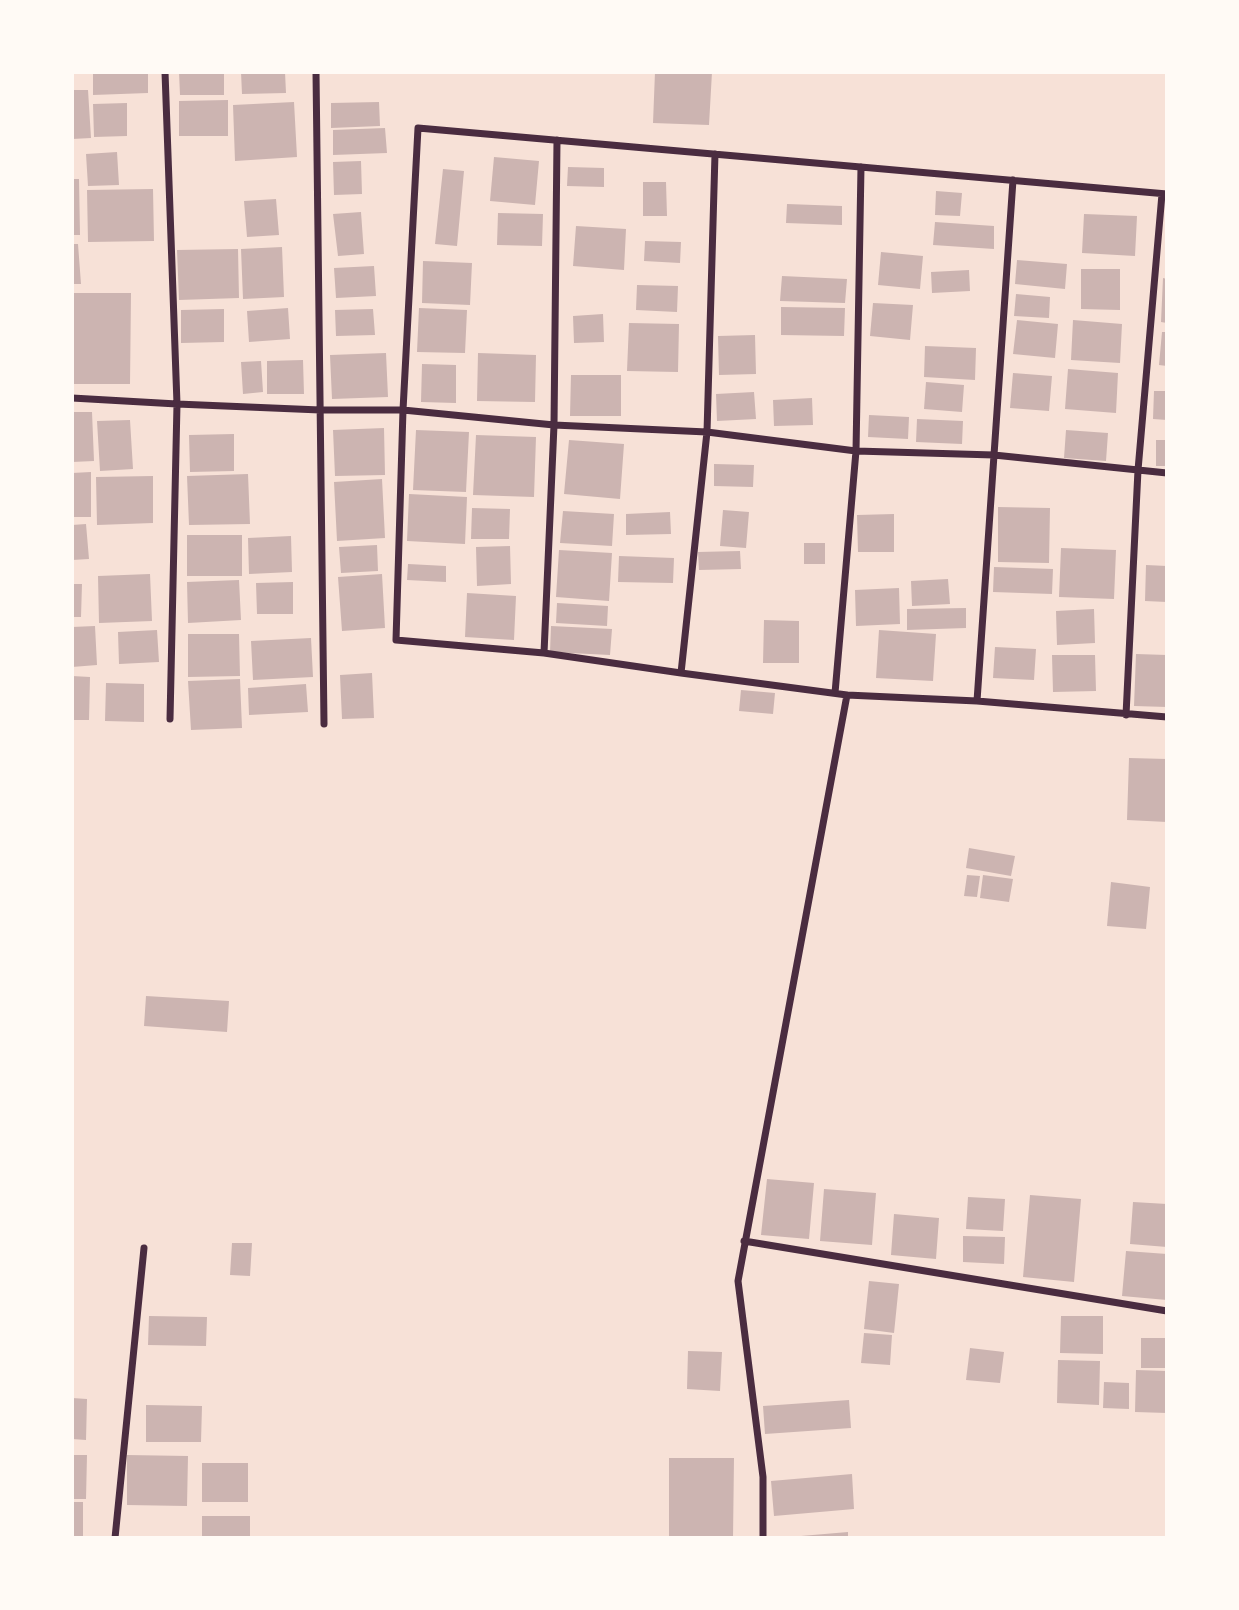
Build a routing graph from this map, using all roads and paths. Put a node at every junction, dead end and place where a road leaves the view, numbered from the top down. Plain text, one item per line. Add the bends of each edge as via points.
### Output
1 (165, 72) edge
2 (316, 72) edge
3 (557, 140) junction
4 (715, 154) junction
5 (861, 167) junction
6 (1013, 180) junction
7 (1165, 194) edge
8 (72, 398) edge
9 (177, 404) junction
10 (320, 410) junction
11 (403, 410) junction
12 (554, 425) junction
13 (707, 432) junction
14 (856, 451) junction
15 (994, 455) junction
16 (1138, 470) junction
17 (1167, 473) edge
18 (544, 653) junction
19 (681, 673) junction
20 (835, 693) junction
21 (847, 695) junction
22 (977, 701) junction
23 (1126, 715) junction
24 (1167, 717) edge
25 (170, 719) dead end
26 (324, 724) dead end
27 (744, 1241) junction
28 (144, 1248) dead end
29 (1167, 1311) edge
30 (115, 1538) edge
31 (763, 1538) edge

1 - 9 street
2 - 10 street
3 - 4 street
3 - 11 street via 418,128
3 - 12 street
4 - 5 street
4 - 13 street
5 - 6 street
5 - 14 street
6 - 7 street
6 - 15 street
7 - 16 street
8 - 9 street
9 - 10 street
9 - 25 street
10 - 11 street
10 - 26 street
11 - 12 street
11 - 18 street via 397,640
12 - 13 street
12 - 18 street
13 - 14 street
13 - 19 street
14 - 15 street
14 - 20 street
15 - 16 street
15 - 22 street
16 - 17 street
16 - 23 street
18 - 19 street
19 - 20 street
20 - 21 street
21 - 22 street
21 - 27 street
22 - 23 street
23 - 24 street
27 - 29 street
27 - 31 street via 737,1281 763,1477
28 - 30 street

